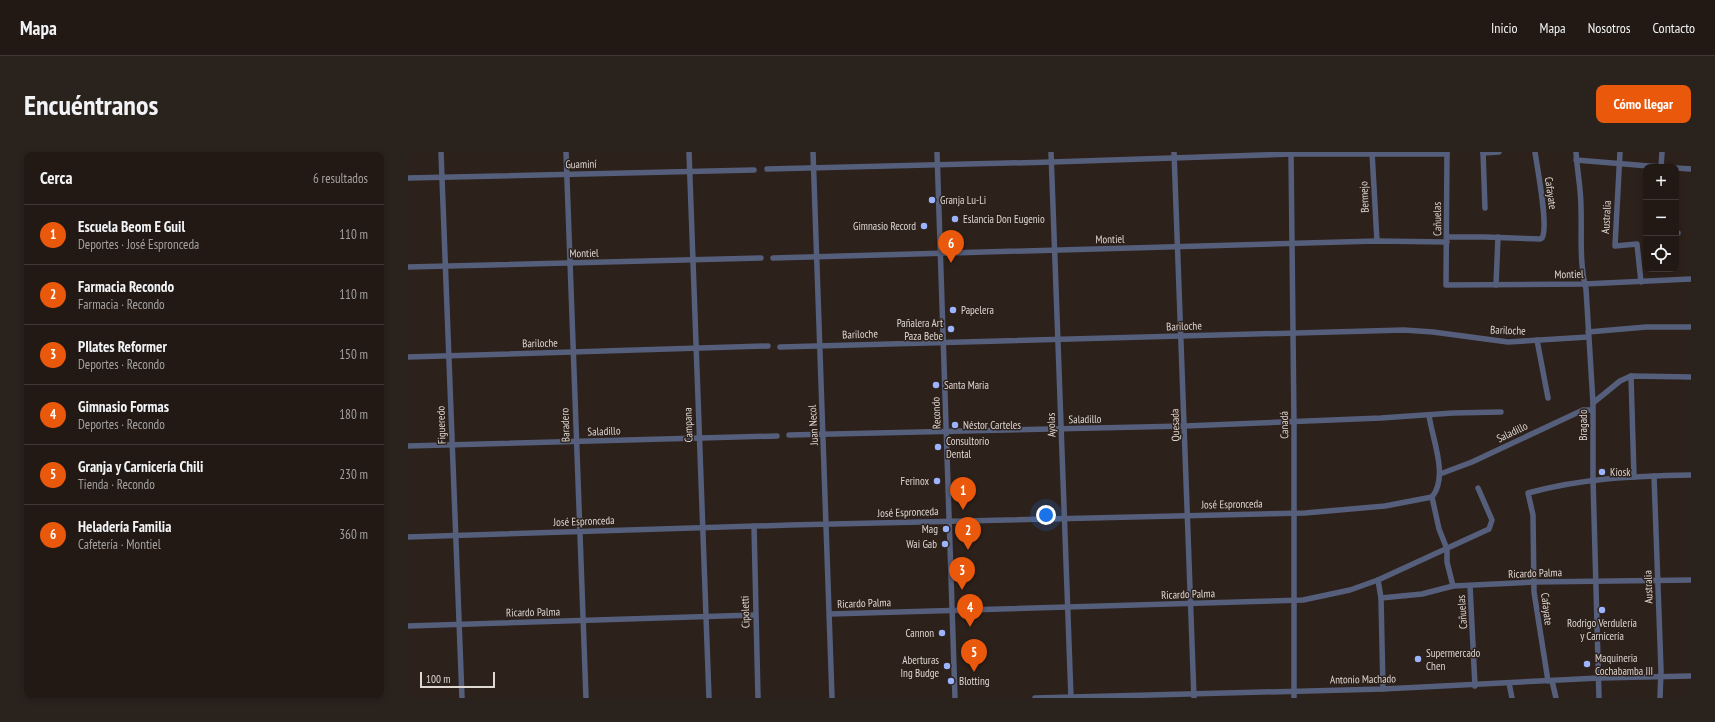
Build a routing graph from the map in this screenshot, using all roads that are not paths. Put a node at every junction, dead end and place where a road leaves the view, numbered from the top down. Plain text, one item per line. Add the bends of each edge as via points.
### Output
1 (441, 152) edge
2 (566, 152) edge
3 (689, 152) edge
4 (813, 152) edge
5 (937, 152) edge
6 (1051, 152) edge
7 (1499, 152) edge
8 (1535, 152) edge
9 (1576, 152) edge
10 (1620, 152) edge
11 (1662, 152) edge
12 (1291, 153) edge
13 (1372, 153) edge
14 (1447, 153) edge
15 (1483, 153) edge
16 (1174, 155) edge
17 (1576, 160) junction
18 (1052, 162) junction
19 (937, 164) junction
20 (1619, 164) junction
21 (1661, 164) edge
22 (1643, 166) edge
23 (814, 167) junction
24 (1679, 168) edge
25 (767, 169) dead end
26 (1691, 169) edge
27 (754, 170) dead end
28 (690, 172) junction
29 (567, 174) junction
30 (442, 177) junction
31 (408, 178) edge
32 (1485, 208) dead end
33 (1544, 236) joint
34 (1498, 237) junction
35 (1447, 240) junction
36 (1377, 241) junction
37 (1293, 244) junction
38 (1179, 248) junction
39 (1056, 250) junction
40 (941, 254) junction
41 (816, 256) junction
42 (761, 258) dead end
43 (773, 258) dead end
44 (693, 260) junction
45 (570, 263) junction
46 (445, 266) junction
47 (408, 267) edge
48 (1691, 280) edge
49 (1641, 282) junction
50 (1584, 284) junction
51 (1446, 285) joint
52 (1496, 285) junction
53 (1691, 327) edge
54 (1292, 333) junction
55 (1588, 334) junction
56 (1182, 336) junction
57 (1058, 340) junction
58 (1537, 340) junction
59 (943, 342) junction
60 (768, 346) dead end
61 (819, 346) junction
62 (780, 347) dead end
63 (696, 349) junction
64 (573, 352) junction
65 (449, 356) junction
66 (408, 357) edge
67 (1631, 376) junction
68 (1691, 377) edge
69 (1548, 398) dead end
70 (1593, 402) junction
71 (1592, 410) junction
72 (1501, 412) dead end
73 (1429, 415) junction
74 (1294, 422) junction
75 (1185, 426) junction
76 (1061, 429) junction
77 (947, 431) junction
78 (824, 434) junction
79 (789, 435) dead end
80 (777, 436) dead end
81 (699, 438) junction
82 (576, 442) junction
83 (451, 445) junction
84 (408, 446) edge
85 (1440, 474) junction
86 (1691, 475) edge
87 (1654, 476) junction
88 (1634, 477) junction
89 (1593, 479) junction
90 (1478, 488) dead end
91 (1432, 498) junction
92 (1295, 513) junction
93 (1188, 514) junction
94 (1065, 518) junction
95 (950, 521) junction
96 (827, 524) junction
97 (754, 526) junction
98 (702, 527) junction
99 (580, 531) junction
100 (455, 535) junction
101 (408, 537) edge
102 (1447, 549) junction
103 (1378, 580) junction
104 (1657, 580) junction
105 (1691, 580) edge
106 (1596, 581) junction
107 (1534, 582) junction
108 (1453, 586) junction
109 (1470, 586) junction
110 (1381, 598) junction
111 (1295, 601) junction
112 (1192, 604) junction
113 (1068, 608) junction
114 (954, 610) junction
115 (830, 614) junction
116 (755, 615) junction
117 (706, 616) junction
118 (583, 621) junction
119 (459, 624) junction
120 (408, 626) edge
121 (1661, 676) junction
122 (1691, 676) edge
123 (1599, 678) junction
124 (1550, 681) junction
125 (1509, 683) junction
126 (1475, 686) junction
127 (1383, 689) junction
128 (1294, 690) junction
129 (1194, 695) edge
130 (462, 698) edge
131 (586, 698) edge
132 (708, 698) edge
133 (758, 698) edge
134 (832, 698) edge
135 (955, 698) edge
136 (1035, 698) edge
137 (1071, 698) edge
138 (1294, 698) edge
139 (1512, 698) edge
140 (1556, 698) edge
141 (1599, 698) edge
142 (1660, 698) edge

1 - 30 street, Figueredo
2 - 29 street, Baradero
3 - 28 street, Campana
4 - 23 street, Juan Necol
5 - 19 street, Recondo
6 - 18 street, Ayolas
7 - 15 street
8 - 33 street, Cafayate via 1544,212
9 - 17 street, Bragado
10 - 20 street, Australia
11 - 21 street
12 - 13 street
12 - 16 street
12 - 37 street, Canadá
13 - 14 street
13 - 36 street, Bermejo
14 - 35 street, Cañuelas
15 - 32 street
16 - 18 street
16 - 38 street, Quesada
17 - 20 street
17 - 50 street, Bragado via 1581,199 1580,242
18 - 19 street
18 - 39 street, Ayolas
19 - 23 street
19 - 40 street, Recondo
20 - 22 street
20 - 49 street, Australia via 1615,246 1637,244
23 - 25 street
23 - 41 street, Juan Necol
24 - 26 street
27 - 28 street, Guaminí
28 - 29 street, Guaminí
28 - 44 street, Campana
29 - 30 street, Guaminí
29 - 45 street, Baradero
30 - 31 street, Guaminí
30 - 46 street, Figueredo
33 - 34 street, Montiel via 1540,239
34 - 35 street, Montiel
34 - 52 street
35 - 36 street, Montiel
35 - 51 street, Cañuelas
36 - 37 street, Montiel
37 - 38 street, Montiel
37 - 54 street, Canadá
38 - 39 street, Montiel
38 - 56 street, Quesada
39 - 40 street, Montiel
39 - 57 street, Ayolas
40 - 41 street, Montiel
40 - 59 street, Recondo
41 - 43 street, Montiel
41 - 61 street, Juan Necol
42 - 44 street, Montiel
44 - 45 street, Montiel
44 - 63 street, Campana
45 - 46 street, Montiel
45 - 64 street, Baradero
46 - 47 street, Montiel
46 - 65 street, Figueredo
48 - 49 street, Montiel
49 - 50 street, Montiel
50 - 52 street, Montiel
50 - 55 street, Bragado
51 - 52 street, Montiel
53 - 55 street, Bariloche via 1646,327
54 - 56 street, Bariloche
54 - 58 street, Bariloche via 1414,330 1508,342
54 - 74 street, Canadá
55 - 58 street, Bariloche
55 - 70 street, Bragado
56 - 57 street, Bariloche
56 - 75 street, Quesada
57 - 59 street, Bariloche
57 - 76 street, Ayolas
58 - 69 street
59 - 61 street, Bariloche
59 - 77 street, Recondo
60 - 63 street, Bariloche
61 - 62 street, Bariloche
61 - 78 street, Juan Necol
63 - 64 street, Bariloche
63 - 81 street, Campana
64 - 65 street, Bariloche
64 - 82 street, Baradero
65 - 66 street, Bariloche
65 - 83 street, Figueredo
67 - 68 street
67 - 70 street via 1620,381
67 - 88 street
70 - 71 street, Bragado
71 - 85 street, Saladillo via 1583,410 1472,462
71 - 89 street, Bragado
72 - 73 street, Saladillo
73 - 74 street, Saladillo
73 - 85 street
74 - 75 street, Saladillo
74 - 92 street, Canadá
75 - 76 street, Saladillo
75 - 93 street, Quesada
76 - 77 street, Saladillo
76 - 94 street, Ayolas
77 - 78 street, Saladillo
77 - 95 street, Recondo
78 - 79 street, Saladillo
78 - 96 street, Juan Necol
80 - 81 street, Saladillo
81 - 82 street, Saladillo
81 - 98 street, Campana
82 - 83 street, Saladillo
82 - 99 street, Baradero
83 - 84 street, Saladillo
83 - 100 street, Figueredo
85 - 91 street
86 - 87 street
87 - 88 street
87 - 104 street, Australia
88 - 89 street
89 - 106 street, Bragado
89 - 107 street, Cafayate via 1528,493 1533,515
90 - 102 street, Ricardo Palma via 1492,520 1489,529
91 - 92 street, José Espronceda via 1376,507
91 - 102 street, Cañuelas via 1439,529
92 - 93 street, José Espronceda
92 - 111 street, Canadá
93 - 94 street, José Espronceda
93 - 112 street, Quesada
94 - 95 street, José Espronceda
94 - 113 street, Ayolas
95 - 96 street, José Espronceda
95 - 114 street, Recondo
96 - 97 street, José Espronceda
96 - 115 street, Juan Necol
97 - 98 street, José Espronceda
97 - 116 street, Cipoletti
98 - 99 street, José Espronceda
98 - 117 street, Campana
99 - 100 street, José Espronceda
99 - 118 street, Baradero
100 - 101 street, José Espronceda
100 - 119 street, Figueredo
102 - 103 street, Ricardo Palma
102 - 108 street, Cañuelas via 1447,562
103 - 110 street
103 - 111 street, Ricardo Palma via 1338,593
104 - 105 street, Ricardo Palma
104 - 106 street, Ricardo Palma
104 - 121 street, Australia
106 - 107 street, Ricardo Palma
106 - 123 street, Bragado
107 - 109 street, Ricardo Palma
107 - 124 street, Cafayate via 1540,635
108 - 109 street, Ricardo Palma
108 - 110 street, Ricardo Palma via 1422,594
109 - 126 street, Cañuelas
110 - 127 street
111 - 112 street, Ricardo Palma
111 - 128 street, Canadá
112 - 113 street, Ricardo Palma
112 - 129 street, Quesada
113 - 114 street, Ricardo Palma
113 - 137 street, Ayolas
114 - 115 street, Ricardo Palma
114 - 135 street, Recondo
115 - 134 street, Juan Necol
116 - 117 street, Ricardo Palma
116 - 133 street, Cipoletti
117 - 118 street, Ricardo Palma
117 - 132 street, Campana
118 - 119 street, Ricardo Palma
118 - 131 street, Baradero
119 - 120 street, Ricardo Palma
119 - 130 street, Figueredo
121 - 122 street, Antonio Machado
121 - 123 street, Antonio Machado
121 - 142 street, Australia
123 - 124 street, Antonio Machado
123 - 141 street, Bragado
124 - 125 street, Antonio Machado
124 - 140 street, Cafayate
125 - 126 street, Antonio Machado
125 - 139 street
126 - 127 street, Antonio Machado
127 - 128 street, Antonio Machado
128 - 129 street, Antonio Machado
128 - 138 street, Canadá
129 - 137 street, Antonio Machado
136 - 137 street, Antonio Machado

